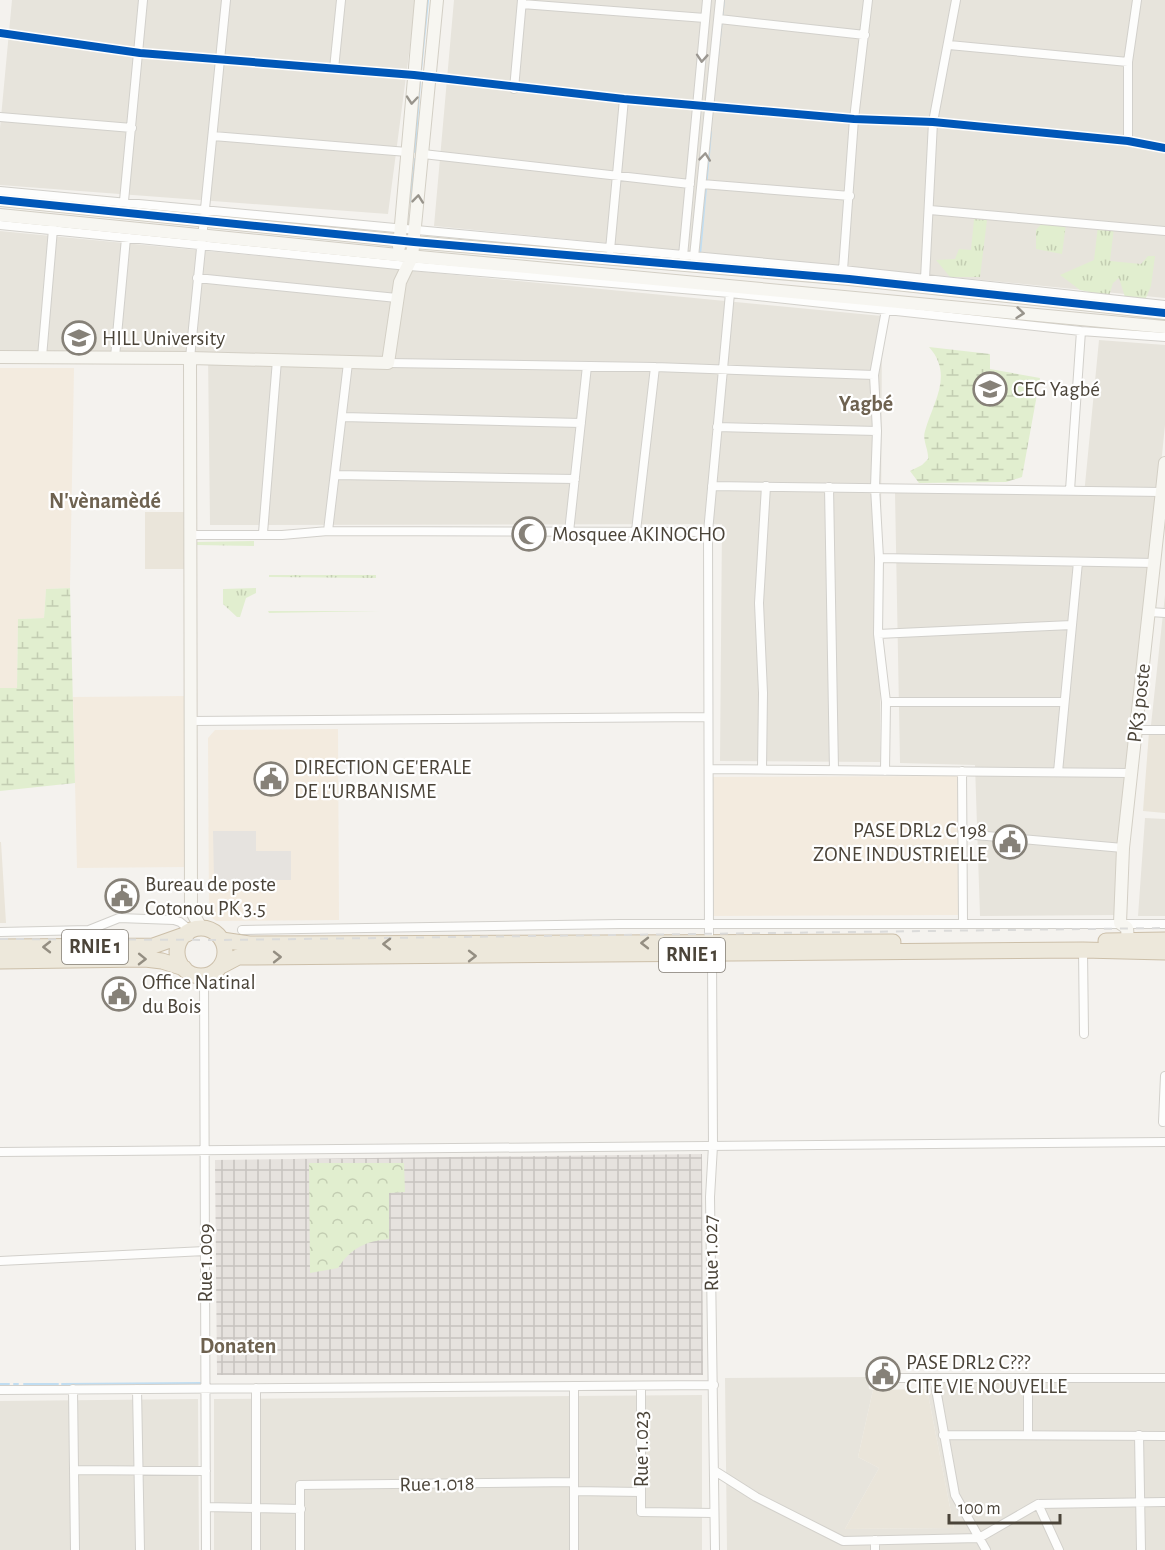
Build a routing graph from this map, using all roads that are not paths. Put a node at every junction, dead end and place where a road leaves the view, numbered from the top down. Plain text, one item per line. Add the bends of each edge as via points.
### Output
1 (143, 0) edge
2 (226, 0) edge
3 (341, 0) edge
4 (421, 0) edge
5 (437, 0) edge
6 (707, 0) edge
7 (720, 0) edge
8 (868, 0) edge
9 (956, 0) edge
10 (1137, 0) edge
11 (522, 2) edge
12 (705, 18) junction
13 (718, 19) junction
14 (0, 33) edge
15 (865, 35) junction
16 (949, 45) junction
17 (140, 53) junction
18 (221, 58) junction
19 (1128, 62) junction
20 (334, 69) junction
21 (414, 75) junction
22 (430, 77) junction
23 (514, 88) junction
24 (624, 99) junction
25 (698, 104) junction
26 (710, 105) junction
27 (0, 117) edge
28 (854, 118) junction
29 (933, 122) junction
30 (132, 128) junction
31 (213, 136) junction
32 (1128, 141) junction
33 (1165, 148) edge
34 (407, 152) junction
35 (423, 154) junction
36 (617, 178) junction
37 (690, 184) junction
38 (702, 184) junction
39 (0, 191) edge
40 (850, 196) junction
41 (0, 200) edge
42 (124, 201) junction
43 (930, 210) junction
44 (0, 215) edge
45 (204, 216) junction
46 (0, 225) edge
47 (53, 230) junction
48 (1165, 231) edge
49 (400, 235) junction
50 (414, 236) junction
51 (126, 238) junction
52 (201, 240) junction
53 (610, 250) junction
54 (682, 256) junction
55 (694, 257) junction
56 (404, 264) junction
57 (843, 270) junction
58 (196, 278) junction
59 (925, 279) junction
60 (730, 293) junction
61 (397, 298) junction
62 (1165, 305) edge
63 (886, 310) junction
64 (1165, 313) edge
65 (1165, 327) edge
66 (1081, 332) junction
67 (1165, 337) edge
68 (0, 357) edge
69 (42, 357) junction
70 (115, 357) junction
71 (190, 358) junction
72 (277, 360) junction
73 (348, 363) junction
74 (388, 363) junction
75 (587, 366) junction
76 (655, 367) junction
77 (723, 369) junction
78 (874, 375) junction
79 (343, 417) junction
80 (581, 423) junction
81 (717, 427) junction
82 (877, 431) junction
83 (1165, 463) edge
84 (336, 475) junction
85 (575, 479) junction
86 (712, 486) junction
87 (766, 486) junction
88 (829, 487) junction
89 (875, 487) junction
90 (1070, 490) junction
91 (1162, 492) junction
92 (328, 531) junction
93 (636, 531) junction
94 (569, 532) junction
95 (708, 532) junction
96 (263, 533) junction
97 (190, 535) junction
98 (879, 558) junction
99 (1078, 562) junction
100 (1155, 562) junction
101 (1150, 612) junction
102 (1165, 613) edge
103 (1072, 625) junction
104 (878, 634) junction
105 (886, 702) junction
106 (1064, 702) junction
107 (708, 717) junction
108 (191, 721) junction
109 (1135, 730) junction
110 (1165, 730) edge
111 (709, 769) junction
112 (762, 770) junction
113 (834, 770) junction
114 (885, 771) junction
115 (962, 771) junction
116 (1058, 772) junction
117 (1131, 773) junction
118 (964, 834) junction
119 (1123, 848) junction
120 (963, 923) junction
121 (1120, 923) junction
122 (709, 924) junction
123 (1165, 924) edge
124 (242, 930) dead end
125 (193, 931) junction
126 (0, 932) edge
127 (222, 940) junction
128 (1165, 940) edge
129 (1128, 941) junction
130 (0, 947) edge
131 (710, 949) junction
132 (1083, 950) junction
133 (1165, 952) edge
134 (0, 961) edge
135 (221, 966) junction
136 (184, 968) junction
137 (204, 975) junction
138 (1084, 1034) dead end
139 (1165, 1076) edge
140 (1163, 1122) dead end
141 (1165, 1142) edge
142 (713, 1146) junction
143 (205, 1150) junction
144 (0, 1152) edge
145 (205, 1251) junction
146 (0, 1261) edge
147 (873, 1378) dead end
148 (934, 1378) junction
149 (1028, 1378) junction
150 (1165, 1378) edge
151 (714, 1385) junction
152 (574, 1386) junction
153 (641, 1386) junction
154 (206, 1388) junction
155 (256, 1388) junction
156 (73, 1389) junction
157 (137, 1389) junction
158 (0, 1390) edge
159 (943, 1435) junction
160 (1028, 1435) junction
161 (1139, 1436) junction
162 (1165, 1436) edge
163 (74, 1470) junction
164 (139, 1470) junction
165 (206, 1471) junction
166 (715, 1471) junction
167 (574, 1486) junction
168 (641, 1492) junction
169 (1165, 1502) edge
170 (1140, 1503) junction
171 (1038, 1504) junction
172 (206, 1507) junction
173 (256, 1507) junction
174 (301, 1509) junction
175 (714, 1513) junction
176 (979, 1538) junction
177 (875, 1540) junction
178 (75, 1550) edge
179 (140, 1550) edge
180 (206, 1550) edge
181 (256, 1550) edge
182 (300, 1550) edge
183 (574, 1550) edge
184 (715, 1550) edge
185 (875, 1550) edge
186 (986, 1550) edge
187 (1059, 1550) edge
188 (1141, 1550) edge

1 - 17 street
2 - 18 street
3 - 20 street
4 - 21 street
5 - 22 street
6 - 12 street
7 - 13 street
8 - 15 street
9 - 16 street
10 - 19 street
11 - 12 street
11 - 23 street
12 -> 25 street
13 - 15 street
13 - 26 street
14 - 17 street
15 - 28 street
16 - 19 street
16 - 29 street
17 - 18 street
17 - 30 street
18 - 20 street
18 - 31 street
19 - 32 street
20 - 21 street
21 - 22 street
21 -> 34 street
22 - 23 street
22 - 35 street
23 - 24 street
24 - 25 street
24 - 36 street
25 - 26 street
25 - 37 street
26 - 28 street
38 -> 26 street
27 - 30 street
28 - 29 street
28 - 40 street
29 - 32 street
29 - 43 street
30 - 42 street
31 - 34 street
31 - 45 street
32 - 33 street
34 - 49 street
35 - 36 street
50 -> 35 street
36 - 37 street
36 - 53 street
37 - 54 street
38 - 40 street
38 - 55 street
39 - 42 street
40 - 57 street
41 - 45 street
42 - 45 street
43 - 48 street
43 - 59 street
44 - 52 street
45 - 49 street
45 - 52 street
46 - 47 street
47 - 51 street
47 - 69 street
49 - 50 street
49 - 56 street
50 - 53 street
50 - 56 street
50 - 64 street
51 - 52 street
51 - 70 street
52 - 56 street
52 - 58 street
53 - 54 street
54 - 55 street
55 - 57 street
56 - 60 street
56 - 61 street
56 -> 65 street
57 - 59 street
58 - 61 street
58 - 71 street
59 - 62 street
60 - 63 street
60 - 77 street, Rue 1.027
61 - 74 street
63 - 66 street
63 - 78 street
66 - 67 street
66 - 90 street
68 - 69 street
69 - 70 street
70 - 71 street
71 - 72 street
71 - 97 street
72 - 73 street
72 - 96 street
73 - 74 street
73 - 79 street
74 - 75 street
75 - 76 street
75 - 80 street
76 - 77 street
76 - 93 street
77 - 78 street
77 - 81 street, Rue 1.027
78 - 82 street
79 - 80 street
79 - 84 street
80 - 85 street
81 - 82 street
81 - 86 street, Rue 1.027
82 - 89 street
83 - 91 street, PK3 poste
84 - 85 street
84 - 92 street
85 - 94 street
86 - 87 street
86 - 95 street, Rue 1.027
87 - 88 street
87 - 112 street via 759,603
88 - 89 street
88 - 113 street
89 - 90 street
89 - 98 street
90 - 91 street
91 - 100 street, PK3 poste
92 - 94 street
92 - 96 street
93 - 94 street
93 - 95 street
95 - 107 street, Rue 1.027
96 - 97 street
97 - 108 street
98 - 99 street
98 - 104 street
99 - 100 street
99 - 103 street
100 - 101 street, PK3 poste
101 - 102 street
101 - 109 street, PK3 poste
103 - 104 street
103 - 106 street
104 - 105 street
105 - 106 street
105 - 114 street
106 - 116 street
107 - 108 street
107 - 111 street, Rue 1.027
108 - 125 street
109 - 110 street
109 - 117 street, PK3 poste
111 - 112 street
111 - 122 street, Rue 1.027
112 - 113 street
113 - 114 street
114 - 115 street
115 - 116 street
115 - 118 street
116 - 117 street
117 - 119 street, PK3 poste
118 - 119 street
118 - 120 street
119 - 121 street, PK3 poste
120 - 121 street
120 - 122 street
121 - 123 street
121 - 129 street, PK3 poste via 1127,928
122 - 124 street
122 - 131 street, Rue 1.027
125 - 126 street via 174,920 119,918 89,930
125 - 127 highway, RNIE 1 via 212,931
125 -> 130 highway, RNIE 1 via 153,946
125 - 136 highway via 178,949
131 -> 127 highway, RNIE 1 via 249,944
127 - 135 highway via 225,953
128 - 129 highway, RNIE 1
129 - 131 highway, RNIE 1
131 - 132 highway, RNIE 1
135 -> 131 highway, RNIE 1 via 238,957
131 - 142 street, Rue 1.027
132 - 133 highway, RNIE 1
132 - 138 street
134 -> 136 highway, RNIE 1 via 145,959
135 - 137 highway, RNIE 1
136 - 137 highway, RNIE 1
137 - 143 street, Rue 1.009
139 - 140 street
141 - 142 street
142 - 143 street
142 - 151 street, Rue 1.027 via 710,1197
143 - 144 street
143 - 145 street, Rue 1.009
145 - 146 street
145 - 154 street, Rue 1.009
147 - 148 street
148 - 149 street
148 - 159 street
149 - 150 street
149 - 160 street
151 - 153 street
151 - 166 street, Rue 1.027
152 - 153 street
152 - 155 street
152 - 167 street
153 - 168 street, Rue 1.023
154 - 155 street
154 - 157 street
154 - 165 street, Rue 1.009
155 - 173 street
156 - 157 street
156 - 158 street
156 - 163 street
157 - 164 street
159 - 160 street
159 - 176 street via 955,1495
160 - 161 street
161 - 162 street
161 - 170 street
163 - 164 street
163 - 178 street
164 - 165 street
164 - 179 street
165 - 172 street, Rue 1.009
166 - 175 street, Rue 1.027
166 - 177 street via 756,1497 843,1541
167 - 168 street, Rue 1.018
167 - 174 street, Rue 1.018 via 300,1485
167 - 183 street
168 - 175 street, Rue 1.023 via 642,1512
169 - 170 street
170 - 171 street
170 - 188 street
171 - 176 street
171 - 187 street
172 - 173 street
172 - 180 street, Rue 1.009
173 - 174 street
173 - 181 street
174 - 182 street
175 - 184 street, Rue 1.027
176 - 177 street
176 - 186 street
177 - 185 street

